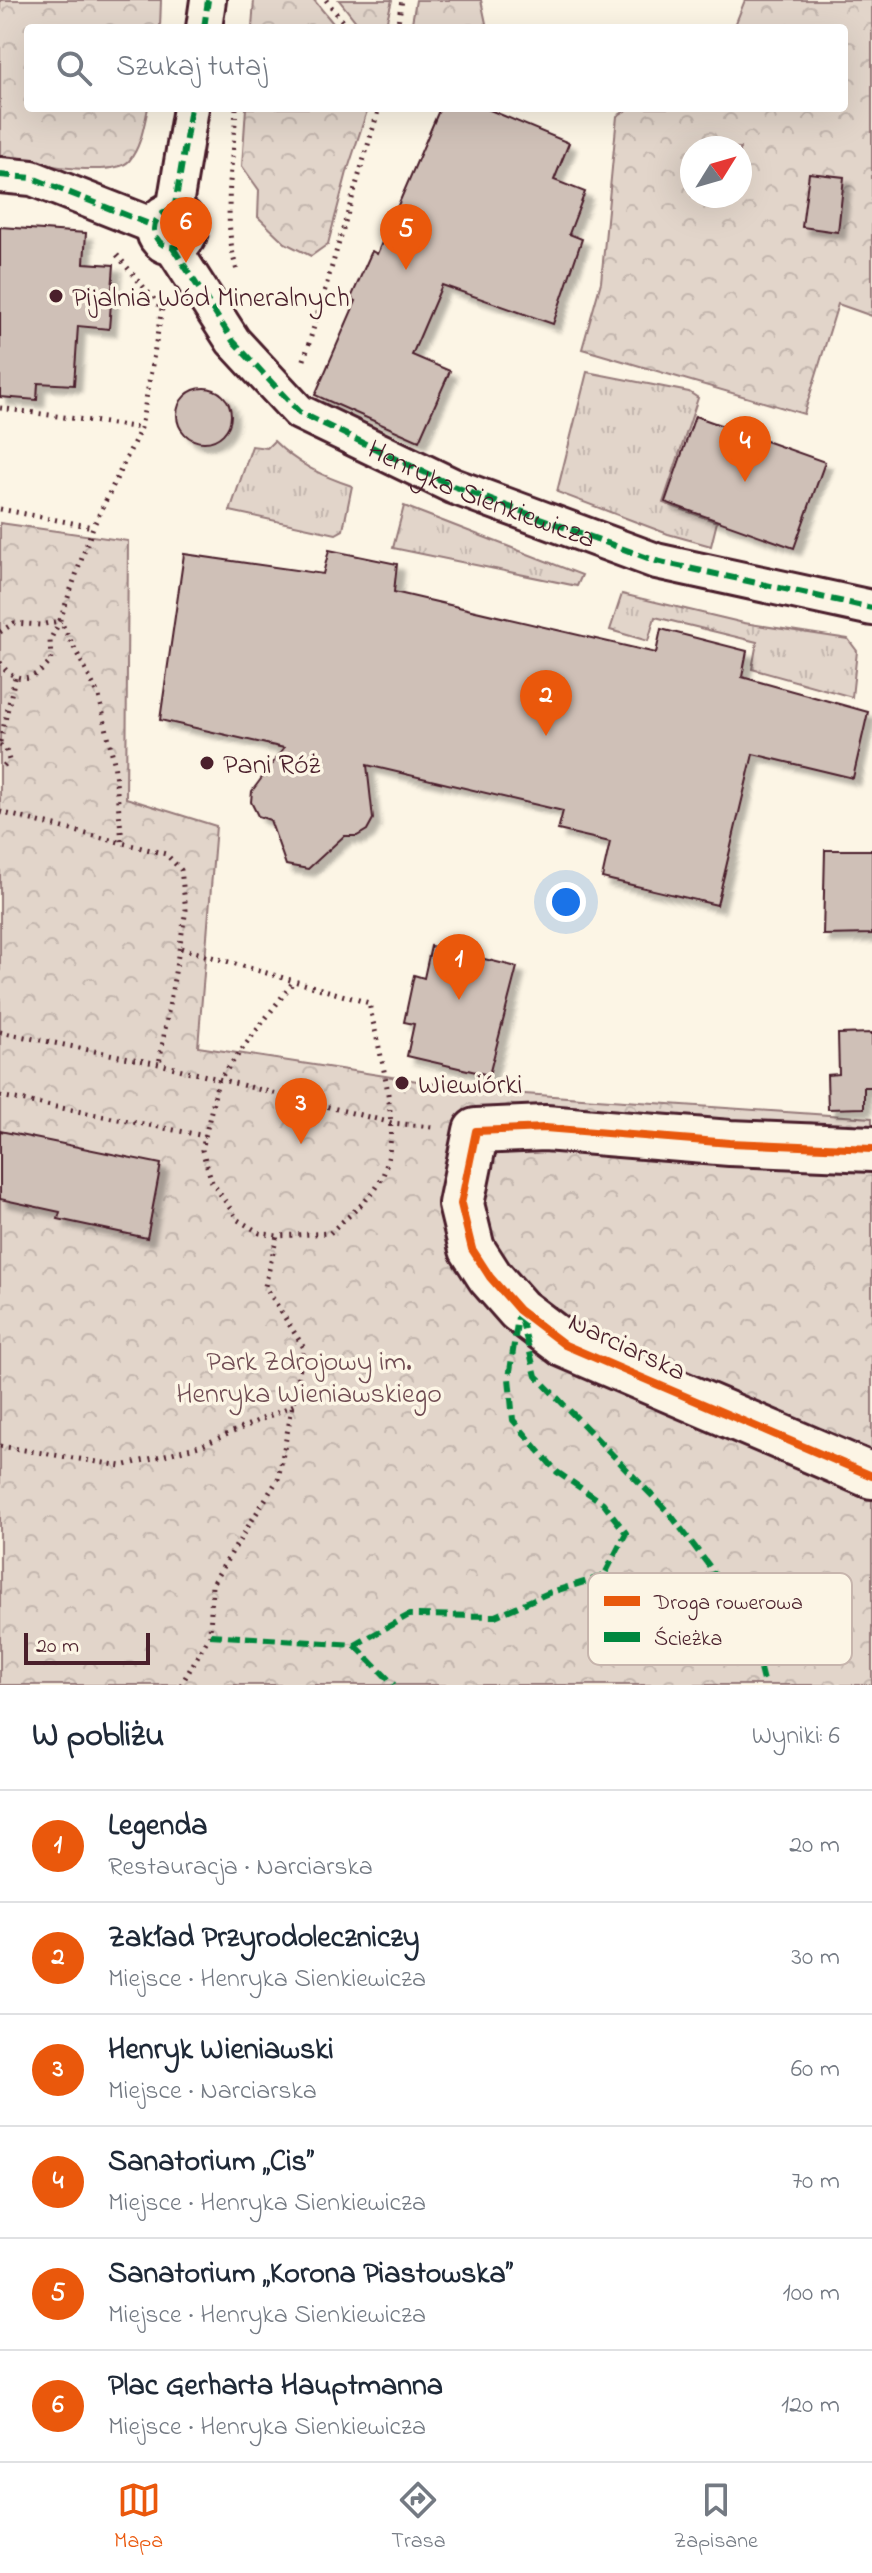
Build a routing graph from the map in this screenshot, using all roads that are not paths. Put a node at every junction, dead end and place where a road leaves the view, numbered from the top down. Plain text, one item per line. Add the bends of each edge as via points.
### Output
1 (208, 0) edge
2 (205, 24) edge
3 (190, 112) edge
4 (0, 175) edge
5 (167, 228) junction
6 (872, 608) edge
7 (872, 1149) edge
8 (872, 1476) edge

1 - 2 street
3 - 5 street
4 - 5 street via 32,178
5 - 6 street, Henryka Sienkiewicza via 233,341 299,412 453,486 656,561
7 - 8 street, Narciarska via 545,1128 476,1131 461,1204 472,1249 490,1277 519,1310 565,1345

